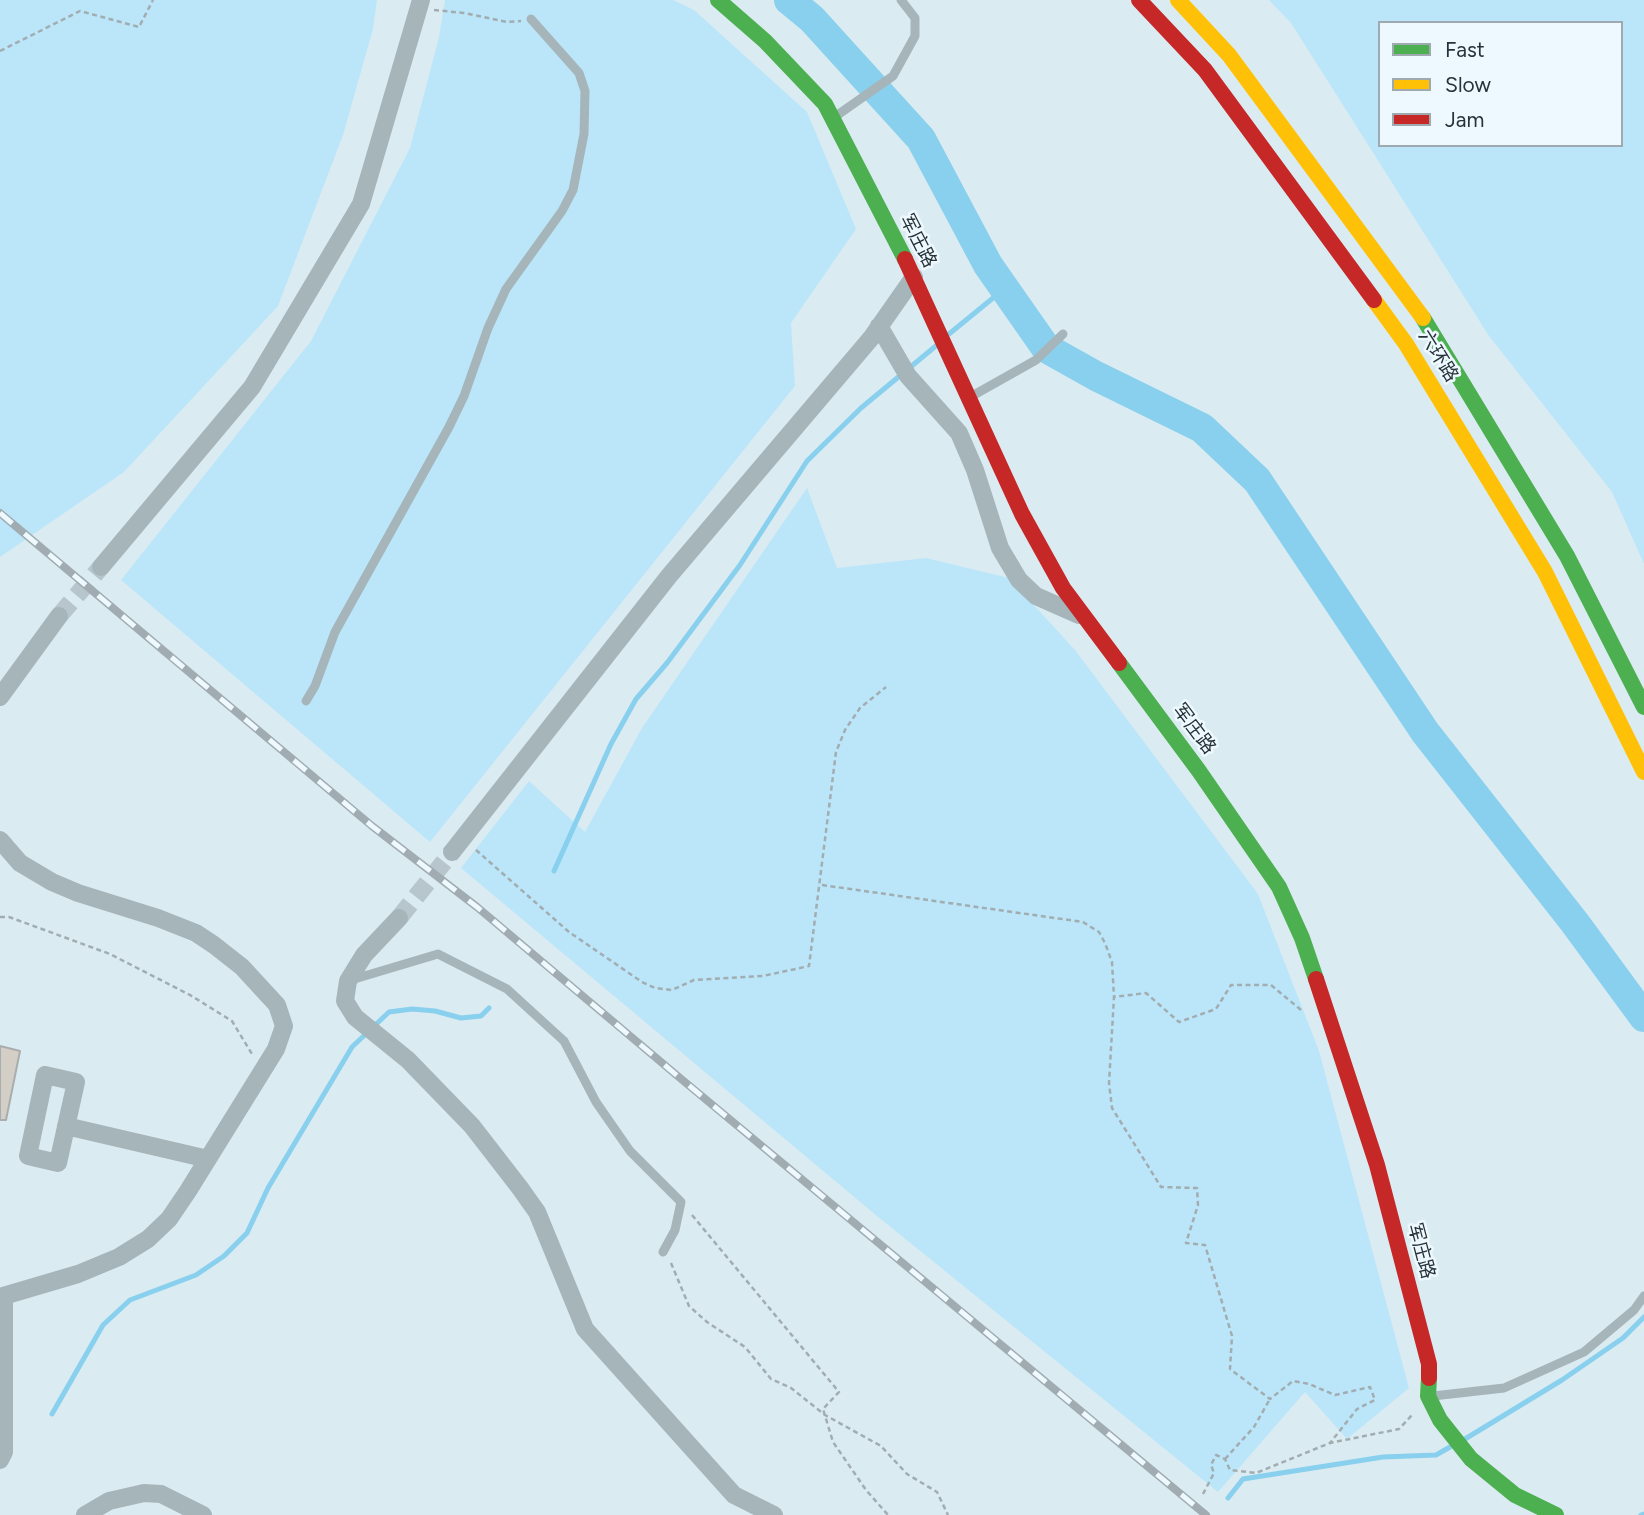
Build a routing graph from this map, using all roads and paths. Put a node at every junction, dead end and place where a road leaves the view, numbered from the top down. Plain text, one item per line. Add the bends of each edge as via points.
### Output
1 (153, 0) edge
2 (718, 0) edge
3 (901, 0) edge
4 (1139, 0) edge
5 (1178, 0) edge
6 (420, 4) edge
7 (531, 19) joint
8 (0, 51) edge
9 (833, 119) junction
10 (914, 277) junction
11 (879, 326) junction
12 (1063, 334) dead end
13 (968, 399) junction
14 (101, 567) tunnel mouth
15 (60, 615) tunnel mouth
16 (1085, 617) junction
17 (886, 687) dead end
18 (0, 697) edge
19 (306, 701) dead end
20 (1644, 707) edge
21 (1644, 772) edge
22 (0, 840) edge
23 (458, 845) joint
24 (821, 885) junction
25 (0, 917) edge
26 (399, 918) tunnel mouth
27 (348, 981) junction
28 (1114, 996) junction
29 (1328, 1016) junction
30 (263, 1072) junction
31 (66, 1126) junction
32 (208, 1159) junction
33 (681, 1202) junction
34 (663, 1252) joint
35 (2, 1296) edge
36 (1644, 1296) edge
37 (1427, 1396) junction
38 (1270, 1399) junction
39 (825, 1415) junction
40 (1331, 1443) junction
41 (1224, 1459) junction
42 (0, 1460) edge
43 (1203, 1494) dead end
44 (1550, 1514) edge
45 (85, 1515) edge
46 (203, 1515) edge
47 (774, 1515) edge
48 (888, 1515) edge
49 (948, 1515) edge

1 - 8 path via 139,27 80,10
2 - 9 main road, 军庄路 via 765,41 825,104
3 - 9 lane via 915,18 915,36 892,76
4 - 21 main road, 六环路 via 1205,70 1406,344 1545,572
5 - 20 main road, 六环路 via 1229,55 1428,325 1567,556
6 - 7 path via 507,22
6 - 14 street via 361,204 252,387
7 - 19 lane via 579,73 585,91 584,134 573,190 506,289 449,427 335,632
9 - 10 main road, 军庄路
10 - 11 street
10 - 13 main road, 军庄路
11 - 16 street via 908,376 958,433 1000,548 1019,580 1036,596
11 - 23 street via 669,576
12 - 13 lane via 1036,360
13 - 16 main road, 军庄路 via 1022,513
15 - 18 street
16 - 29 main road, 军庄路 via 1279,887
17 - 24 path via 860,708 836,752
22 - 30 street via 20,863 52,882 196,933 226,953 276,1005 284,1026
23 - 24 path via 569,932 642,982 663,990 694,980 764,976 809,967
24 - 28 path via 1083,922 1099,932 1105,943 1112,962
25 - 30 path via 110,954 190,995 232,1021
26 - 27 street via 364,955
27 - 33 lane via 439,954 507,989 564,1041 596,1102 631,1151
27 - 47 street via 345,1001 355,1017 408,1060 472,1126 537,1212 585,1329 734,1495
28 - 29 path via 1146,993 1179,1022 1216,1009 1231,985 1271,985 1313,1019
28 - 38 path via 1111,1108 1161,1187 1197,1188 1198,1205 1186,1243 1205,1245 1232,1336 1230,1369
29 - 37 main road, 军庄路 via 1377,1165 1429,1364
30 - 32 street
31 - 31 street via 58,1163 28,1156 45,1075 75,1082
31 - 32 street
32 - 35 street via 169,1219 148,1239 78,1274
33 - 34 lane via 675,1230
33 - 39 path via 839,1392 823,1409
34 - 39 path via 689,1306 746,1347 771,1379 792,1388
35 - 42 street via 4,1452
36 - 37 lane via 1584,1352 1504,1388
37 - 40 path via 1399,1429
37 - 44 main road via 1471,1459 1515,1495
38 - 40 path via 1293,1381 1335,1395 1370,1387 1375,1400 1357,1409
38 - 41 path via 1254,1427
39 - 48 path via 833,1442
39 - 49 path via 881,1446 907,1474 937,1492
40 - 41 path via 1256,1473 1230,1470
41 - 43 path via 1216,1455 1211,1465 1214,1473
45 - 46 street via 108,1501 144,1493 161,1494

